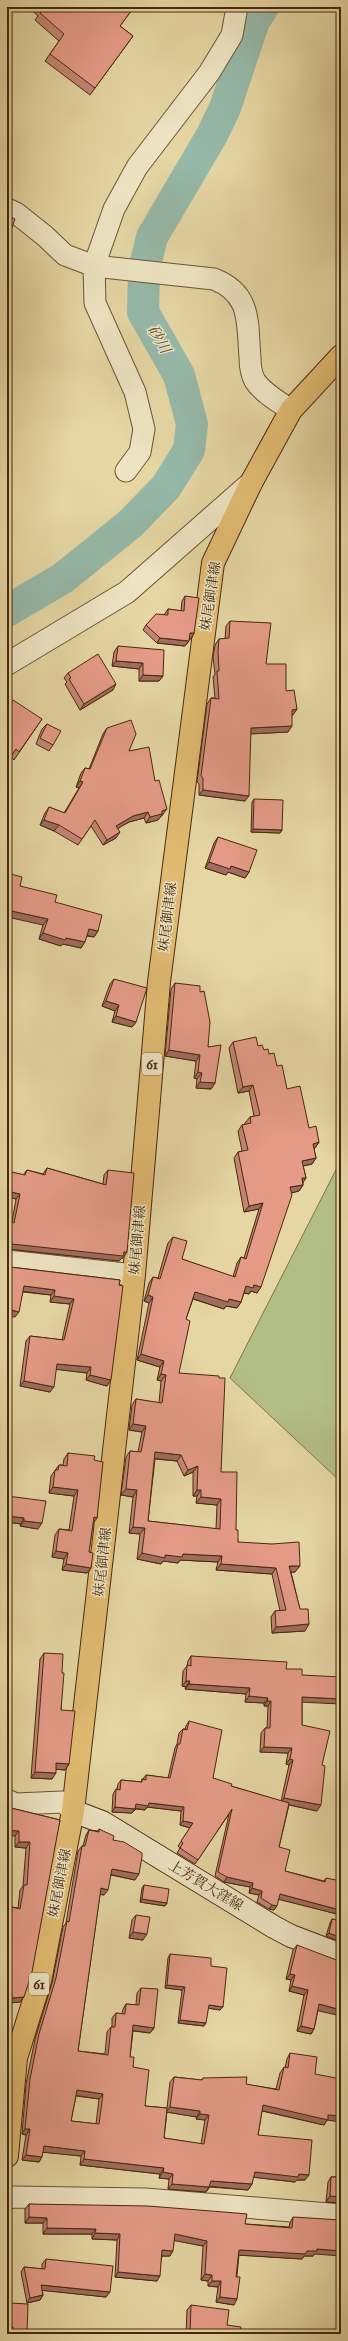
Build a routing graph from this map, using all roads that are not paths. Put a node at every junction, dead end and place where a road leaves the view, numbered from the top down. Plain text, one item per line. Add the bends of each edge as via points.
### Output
1 (237, 7) edge
2 (7, 209) edge
3 (99, 266) junction
4 (341, 356) edge
5 (291, 410) junction
6 (126, 471) dead end
7 (251, 483) junction
8 (7, 664) edge
9 (7, 1261) edge
10 (134, 1275) junction
11 (7, 1800) edge
12 (74, 1811) junction
13 (341, 1955) edge
14 (7, 2156) edge
15 (7, 2199) edge
16 (341, 2215) edge

1 - 3 street via 232,35 209,73 137,167 114,209
2 - 3 street via 16,213 65,255
3 - 5 street via 195,277 228,285 237,293 244,305 254,380 262,390
3 - 6 street via 95,304 135,392 144,429 140,452
4 - 5 main road, 妹尾御津線 / 61
5 - 7 main road, 妹尾御津線 / 61
7 - 8 street via 127,592
7 - 10 main road, 妹尾御津線 / 61 via 213,562 158,982
9 - 10 street
10 - 12 main road, 妹尾御津線 / 61
11 - 12 street via 16,1804 63,1802
12 - 13 street, 上芳賀大窪線 via 102,1822 285,1933
12 - 14 main road, 妹尾御津線 / 61 via 40,1981 16,2058
15 - 16 street via 145,2199

